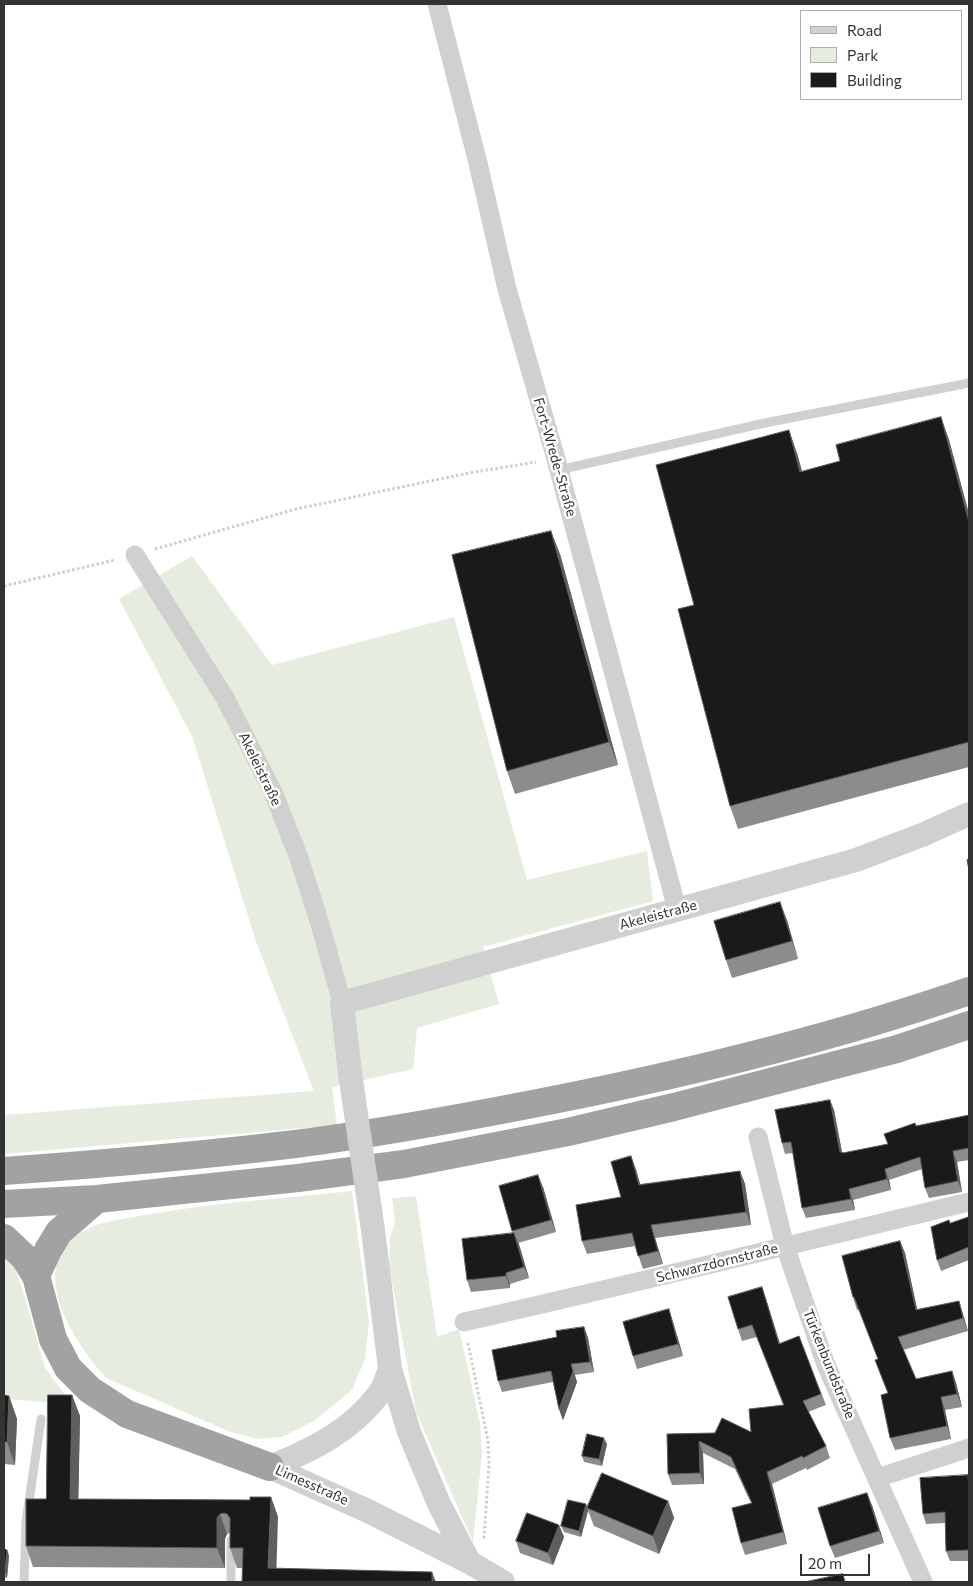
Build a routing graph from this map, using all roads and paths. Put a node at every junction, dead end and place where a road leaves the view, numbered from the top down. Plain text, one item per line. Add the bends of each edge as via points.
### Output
1 (438, 4) edge
2 (969, 383) edge
3 (558, 465) junction
4 (135, 555) junction
5 (4, 586) edge
6 (969, 814) edge
7 (677, 909) junction
8 (969, 991) edge
9 (342, 1003) junction
10 (969, 1025) edge
11 (758, 1137) dead end
12 (4, 1171) edge
13 (97, 1199) junction
14 (969, 1202) edge
15 (4, 1204) edge
16 (373, 1230) joint
17 (4, 1238) edge
18 (785, 1246) junction
19 (36, 1276) junction
20 (464, 1322) joint
21 (390, 1369) junction
22 (41, 1419) dead end
23 (969, 1448) edge
24 (270, 1467) junction
25 (877, 1478) junction
26 (231, 1539) edge
27 (488, 1575) edge
28 (24, 1582) edge
29 (231, 1582) edge
30 (923, 1582) edge

1 - 3 street, Fort-Wrede-Straße via 507,289
2 - 3 lane
3 - 4 path via 469,473 296,509
3 - 7 street, Fort-Wrede-Straße
4 - 5 path
4 - 9 street, Akeleistraße via 225,698 273,792 308,886
6 - 7 street, Akeleistraße via 856,860
7 - 9 street, Akeleistraße
8 - 12 highway via 908,1012 657,1079 486,1113 294,1144
9 - 16 street, Akeleistraße, bridge
10 - 13 highway via 897,1049 568,1132 404,1164
11 - 18 street, Türkenbundstraße
13 - 15 highway
13 - 19 highway via 59,1232
14 - 18 street, Schwarzdornstraße
16 - 21 street, Limesstraße
17 - 19 highway via 24,1257
18 - 20 street, Schwarzdornstraße
18 - 25 street, Türkenbundstraße via 826,1365
19 - 24 highway via 53,1339 68,1368 90,1390 127,1414
20 - 27 path via 488,1441
21 - 24 street, Limesstraße via 380,1393 350,1425 309,1451
21 - 27 street, Limesstraße via 409,1432 439,1504
22 - 28 lane via 26,1522
23 - 25 street
24 - 27 street, Limesstraße via 368,1511
25 - 30 street, Türkenbundstraße
26 - 29 lane

